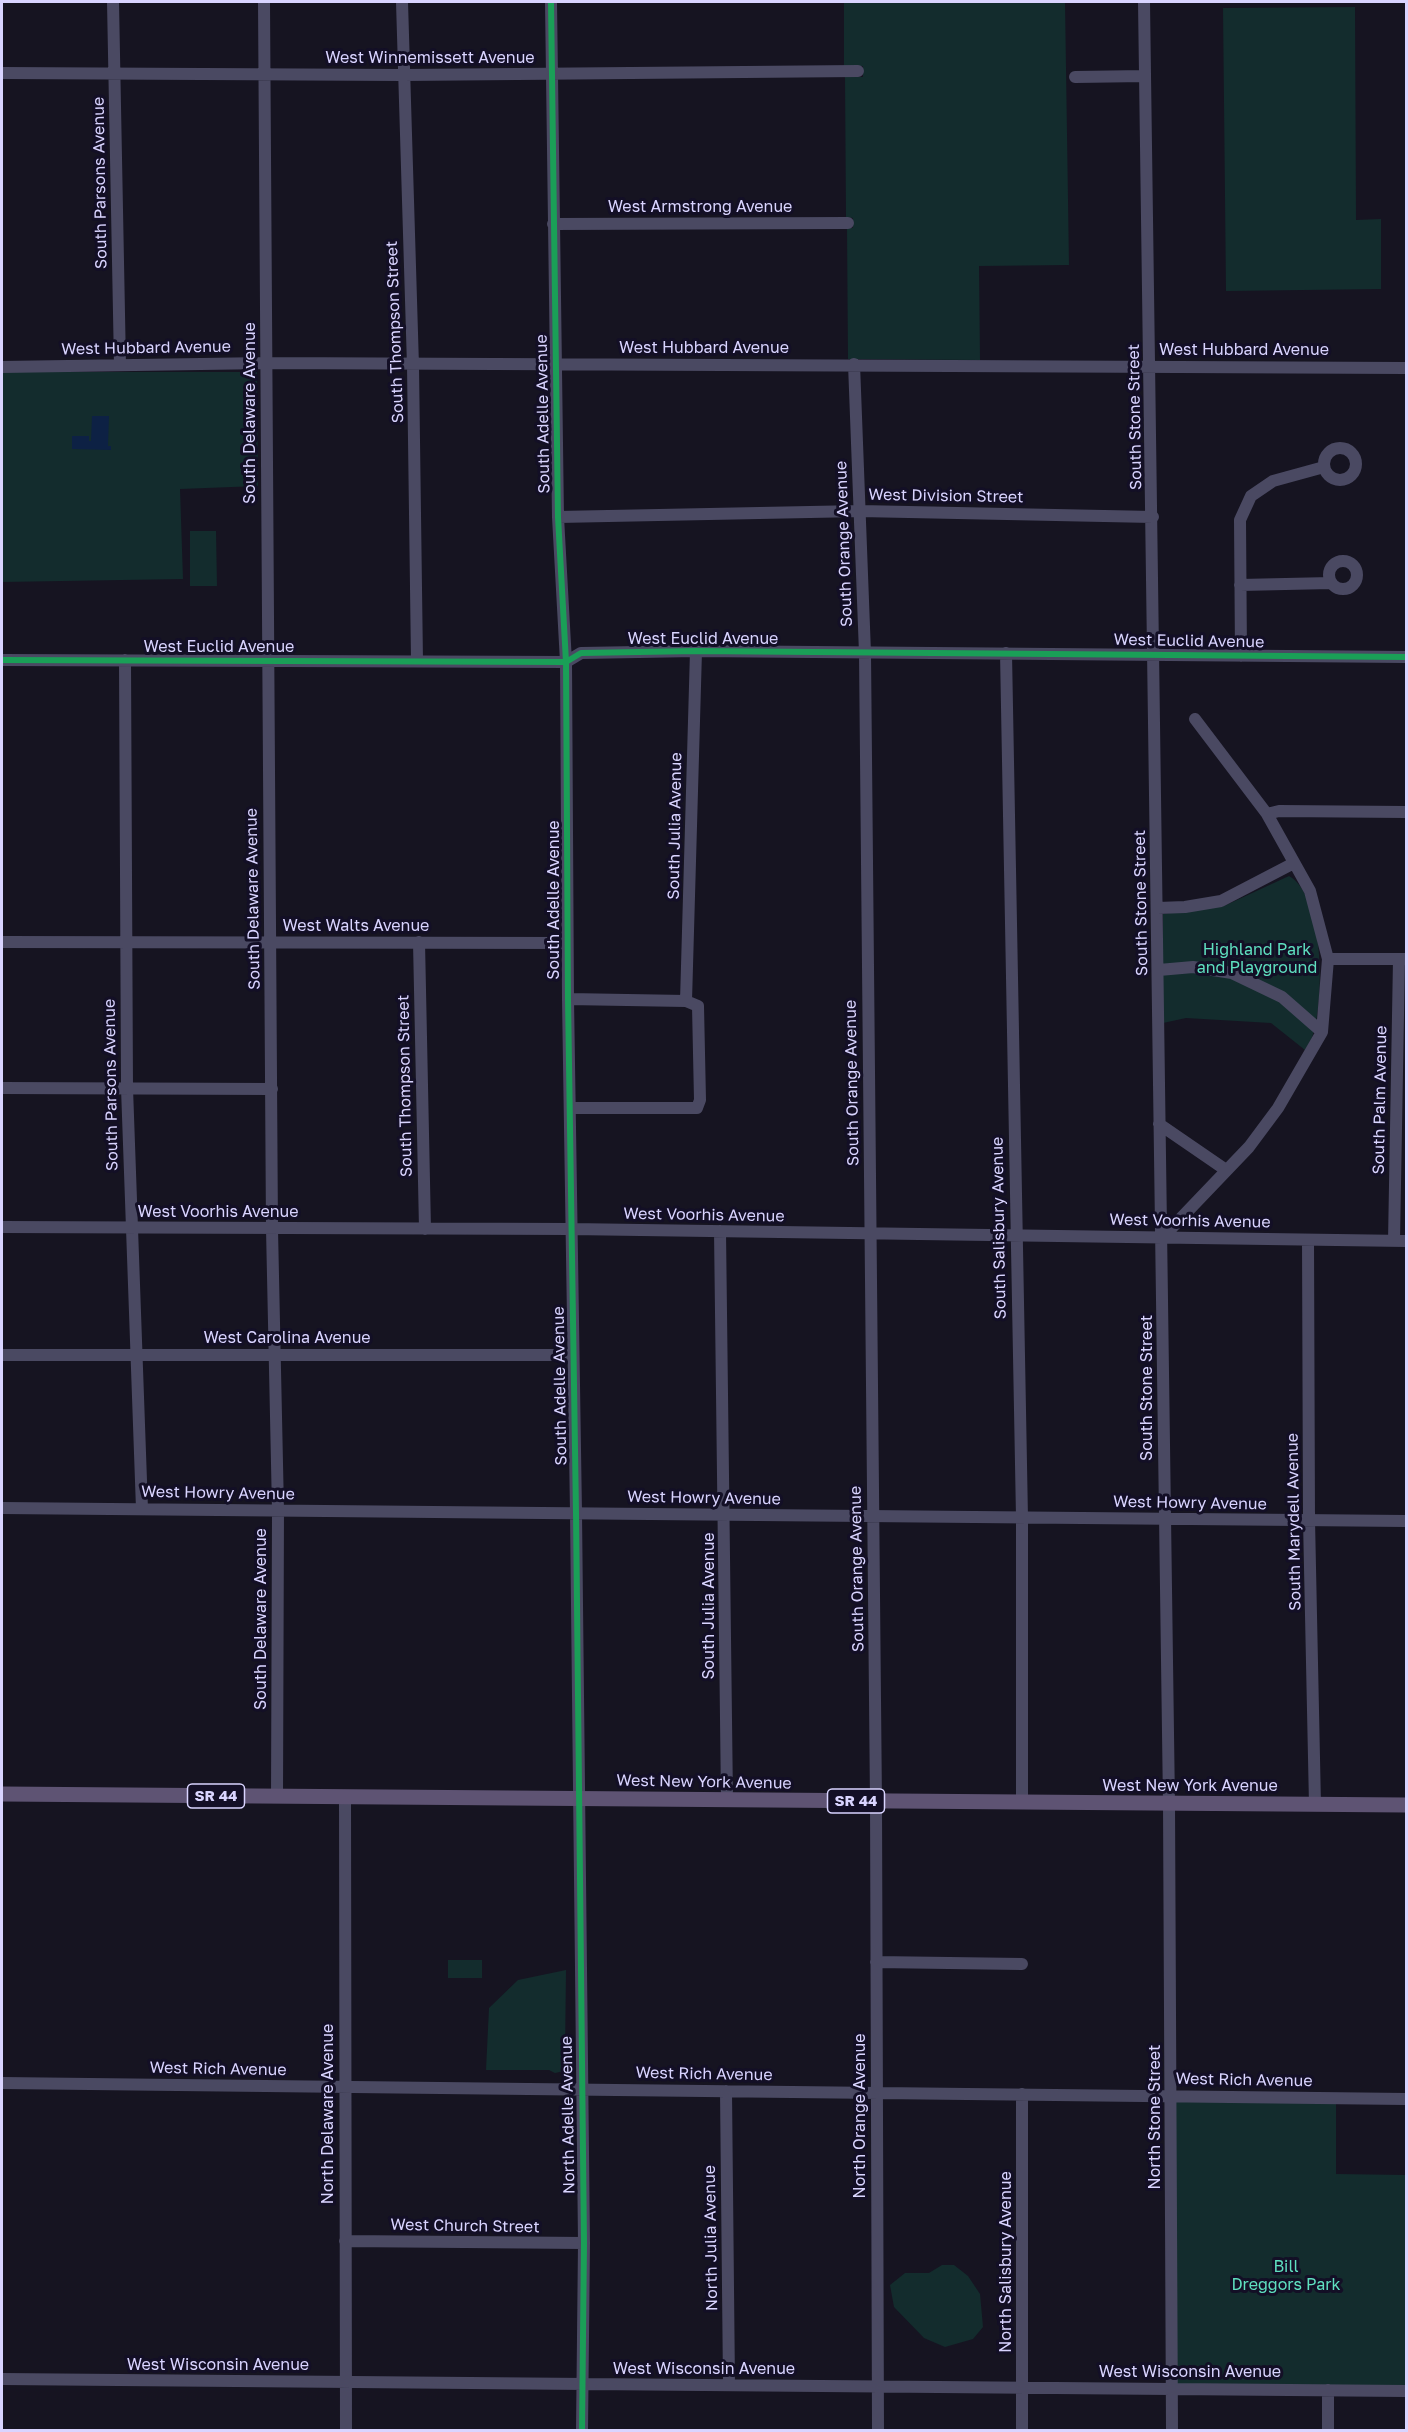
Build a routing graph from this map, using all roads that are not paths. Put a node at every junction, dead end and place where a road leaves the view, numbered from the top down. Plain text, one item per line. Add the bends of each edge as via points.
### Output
1 (113, 2) edge
2 (264, 2) edge
3 (402, 2) edge
4 (550, 2) edge
5 (1144, 2) edge
6 (858, 71) dead end
7 (551, 73) junction
8 (2, 74) edge
9 (114, 75) junction
10 (266, 75) junction
11 (403, 75) junction
12 (1145, 76) junction
13 (1075, 77) dead end
14 (848, 223) dead end
15 (553, 224) junction
16 (267, 363) junction
17 (854, 364) junction
18 (120, 365) junction
19 (555, 365) junction
20 (413, 366) junction
21 (1150, 366) junction
22 (2, 367) edge
23 (1407, 368) edge
24 (1324, 467) dead end
25 (860, 511) junction
26 (558, 517) junction
27 (1153, 518) junction
28 (1331, 583) dead end
29 (1240, 585) junction
30 (696, 651) junction
31 (865, 653) junction
32 (1006, 653) junction
33 (1152, 654) junction
34 (1241, 656) junction
35 (1407, 657) edge
36 (2, 660) edge
37 (125, 660) junction
38 (267, 661) junction
39 (417, 661) junction
40 (566, 662) junction
41 (1195, 719) dead end
42 (1407, 812) edge
43 (1267, 814) junction
44 (1294, 863) junction
45 (1158, 908) junction
46 (2, 942) edge
47 (124, 942) junction
48 (270, 942) junction
49 (419, 942) junction
50 (567, 943) junction
51 (1328, 959) junction
52 (1403, 959) edge
53 (1159, 970) junction
54 (568, 999) junction
55 (686, 1000) junction
56 (1322, 1032) junction
57 (2, 1088) edge
58 (127, 1088) junction
59 (272, 1089) junction
60 (570, 1108) junction
61 (1160, 1124) junction
62 (1226, 1170) junction
63 (2, 1227) edge
64 (130, 1228) junction
65 (272, 1229) junction
66 (425, 1229) junction
67 (571, 1229) junction
68 (720, 1231) junction
69 (870, 1233) junction
70 (1015, 1235) junction
71 (1162, 1238) junction
72 (1308, 1240) junction
73 (1400, 1241) edge
74 (2, 1355) edge
75 (136, 1355) junction
76 (275, 1355) junction
77 (573, 1355) junction
78 (2, 1508) edge
79 (142, 1509) junction
80 (278, 1510) junction
81 (576, 1513) junction
82 (724, 1515) junction
83 (873, 1516) junction
84 (1022, 1518) junction
85 (1164, 1519) junction
86 (1309, 1520) junction
87 (1407, 1521) edge
88 (2, 1794) edge
89 (277, 1797) junction
90 (345, 1797) junction
91 (579, 1798) junction
92 (727, 1800) junction
93 (876, 1801) junction
94 (1022, 1803) junction
95 (1169, 1803) junction
96 (1315, 1805) junction
97 (1407, 1805) edge
98 (876, 1962) junction
99 (1022, 1964) dead end
100 (2, 2083) edge
101 (345, 2086) junction
102 (581, 2089) junction
103 (726, 2091) junction
104 (877, 2093) junction
105 (1022, 2094) junction
106 (1172, 2096) junction
107 (1407, 2098) edge
108 (345, 2241) junction
109 (584, 2243) junction
110 (2, 2379) edge
111 (345, 2382) junction
112 (582, 2384) junction
113 (729, 2385) junction
114 (878, 2386) junction
115 (1022, 2388) junction
116 (1172, 2389) junction
117 (1328, 2390) junction
118 (1407, 2391) edge
119 (346, 2430) edge
120 (582, 2430) edge
121 (878, 2430) edge
122 (1022, 2430) edge
123 (1172, 2430) edge
124 (1328, 2430) edge

1 - 9 street, South Parsons Avenue
2 - 10 street, South Delaware Avenue
3 - 11 street, South Thompson Street
4 - 7 street, South Adelle Avenue
5 - 12 street, South Stone Street
6 - 7 street, West Winnemissett Avenue
7 - 11 street, West Winnemissett Avenue
7 - 15 street, South Adelle Avenue
8 - 9 street, West Winnemissett Avenue
9 - 10 street, West Winnemissett Avenue
9 - 18 street, South Parsons Avenue
10 - 11 street, West Winnemissett Avenue
10 - 16 street, South Delaware Avenue
11 - 20 street, South Thompson Street
12 - 13 street
12 - 21 street, South Stone Street
14 - 15 street, West Armstrong Avenue
15 - 19 street, South Adelle Avenue
16 - 18 street, West Hubbard Avenue
16 - 20 street, West Hubbard Avenue
16 - 38 street, South Delaware Avenue
17 - 19 street, West Hubbard Avenue
17 - 21 street, West Hubbard Avenue
17 - 25 street, South Orange Avenue
18 - 22 street, West Hubbard Avenue
19 - 20 street, West Hubbard Avenue
19 - 26 street, South Adelle Avenue
20 - 39 street, South Thompson Street
21 - 23 street, West Hubbard Avenue
21 - 27 street, South Stone Street
24 - 29 street via 1273,481 1251,496 1240,520
25 - 26 street, West Division Street
25 - 27 street, West Division Street
25 - 31 street, South Orange Avenue
26 - 40 street, South Adelle Avenue
27 - 33 street, South Stone Street
28 - 29 street
29 - 34 street
30 - 31 street, West Euclid Avenue
30 - 40 street, West Euclid Avenue via 581,653
30 - 55 street, South Julia Avenue
31 - 32 street, West Euclid Avenue
31 - 69 street, South Orange Avenue
32 - 33 street, West Euclid Avenue
32 - 70 street, South Salisbury Avenue
33 - 34 street, West Euclid Avenue
33 - 45 street, South Stone Street
34 - 35 street, West Euclid Avenue
36 - 37 street, West Euclid Avenue
37 - 38 street, West Euclid Avenue
37 - 47 street, South Parsons Avenue
38 - 39 street, West Euclid Avenue
38 - 48 street, South Delaware Avenue
39 - 40 street, West Euclid Avenue
40 - 50 street, South Adelle Avenue
41 - 43 street
42 - 43 street
43 - 44 street
44 - 45 street via 1221,901
44 - 51 street via 1310,891
45 - 53 street, South Stone Street
46 - 47 street, West Walts Avenue
47 - 48 street, West Walts Avenue
47 - 58 street, South Parsons Avenue
48 - 49 street, West Walts Avenue
48 - 59 street, South Delaware Avenue
49 - 50 street, West Walts Avenue
49 - 66 street, South Thompson Street
50 - 54 street, South Adelle Avenue
51 - 52 street
51 - 56 street
52 - 73 street, South Palm Avenue
53 - 56 street via 1193,967 1232,973 1282,997
53 - 61 street, South Stone Street
54 - 55 street
54 - 60 street, South Adelle Avenue
55 - 60 street via 698,1006 697,1108
56 - 62 street via 1278,1108
57 - 58 street
58 - 59 street
58 - 64 street, South Parsons Avenue
59 - 65 street, South Delaware Avenue
60 - 67 street, South Adelle Avenue
61 - 62 street
61 - 71 street, South Stone Street
62 - 71 street
63 - 64 street, West Voorhis Avenue
64 - 65 street, West Voorhis Avenue
64 - 75 street, South Parsons Avenue
65 - 66 street, West Voorhis Avenue
65 - 76 street, South Delaware Avenue
66 - 67 street, West Voorhis Avenue
67 - 68 street, West Voorhis Avenue
67 - 77 street, South Adelle Avenue
68 - 69 street, West Voorhis Avenue
68 - 82 street, South Julia Avenue
69 - 70 street, West Voorhis Avenue
69 - 83 street, South Orange Avenue
70 - 71 street, West Voorhis Avenue
70 - 84 street, South Salisbury Avenue
71 - 72 street, West Voorhis Avenue
71 - 85 street, South Stone Street
72 - 73 street, West Voorhis Avenue
72 - 86 street, South Marydell Avenue
74 - 75 street, West Carolina Avenue
75 - 76 street, West Carolina Avenue
75 - 79 street, South Parsons Avenue
76 - 77 street, West Carolina Avenue
76 - 80 street, South Delaware Avenue
77 - 81 street, South Adelle Avenue
78 - 79 street, West Howry Avenue
79 - 80 street, West Howry Avenue
80 - 81 street, West Howry Avenue
80 - 89 street, South Delaware Avenue
81 - 82 street, West Howry Avenue
81 - 91 street, South Adelle Avenue
82 - 83 street, West Howry Avenue
82 - 92 street, South Julia Avenue
83 - 84 street, West Howry Avenue
83 - 93 street, South Orange Avenue
84 - 85 street, West Howry Avenue
84 - 94 street, South Salisbury Avenue
85 - 86 street, West Howry Avenue
85 - 95 street, South Stone Street
86 - 87 street, West Howry Avenue
86 - 96 street, South Marydell Avenue
88 - 89 main road, West New York Avenue / SR 44
89 - 90 main road, West New York Avenue / SR 44
90 - 91 main road, West New York Avenue / SR 44
90 - 101 street, North Delaware Avenue
91 - 92 main road, West New York Avenue / SR 44
91 - 102 street, North Adelle Avenue
92 - 93 main road, West New York Avenue / SR 44
93 - 94 main road, West New York Avenue / SR 44
93 - 98 street, North Orange Avenue
94 - 95 main road, West New York Avenue / SR 44
95 - 96 main road, West New York Avenue / SR 44
95 - 106 street, North Stone Street
96 - 97 main road, West New York Avenue / SR 44
98 - 99 street
98 - 104 street, North Orange Avenue
100 - 101 street, West Rich Avenue
101 - 102 street, West Rich Avenue
101 - 108 street, North Delaware Avenue
102 - 103 street, West Rich Avenue
102 - 109 street, North Adelle Avenue
103 - 104 street, West Rich Avenue
103 - 113 street, North Julia Avenue
104 - 105 street, West Rich Avenue
104 - 114 street, North Orange Avenue
105 - 106 street, West Rich Avenue
105 - 115 street, North Salisbury Avenue
106 - 107 street, West Rich Avenue
106 - 116 street, North Stone Street
108 - 109 street, West Church Street
108 - 111 street, North Delaware Avenue
109 - 112 street, North Adelle Avenue
110 - 111 street, West Wisconsin Avenue
111 - 112 street, West Wisconsin Avenue
111 - 119 street, North Delaware Avenue
112 - 113 street, West Wisconsin Avenue
112 - 120 street, North Adelle Avenue
113 - 114 street, West Wisconsin Avenue
114 - 115 street, West Wisconsin Avenue
114 - 121 street, North Orange Avenue
115 - 116 street, West Wisconsin Avenue
115 - 122 street, North Salisbury Avenue
116 - 117 street, West Wisconsin Avenue
116 - 123 street, North Stone Street
117 - 118 street, West Wisconsin Avenue
117 - 124 street

